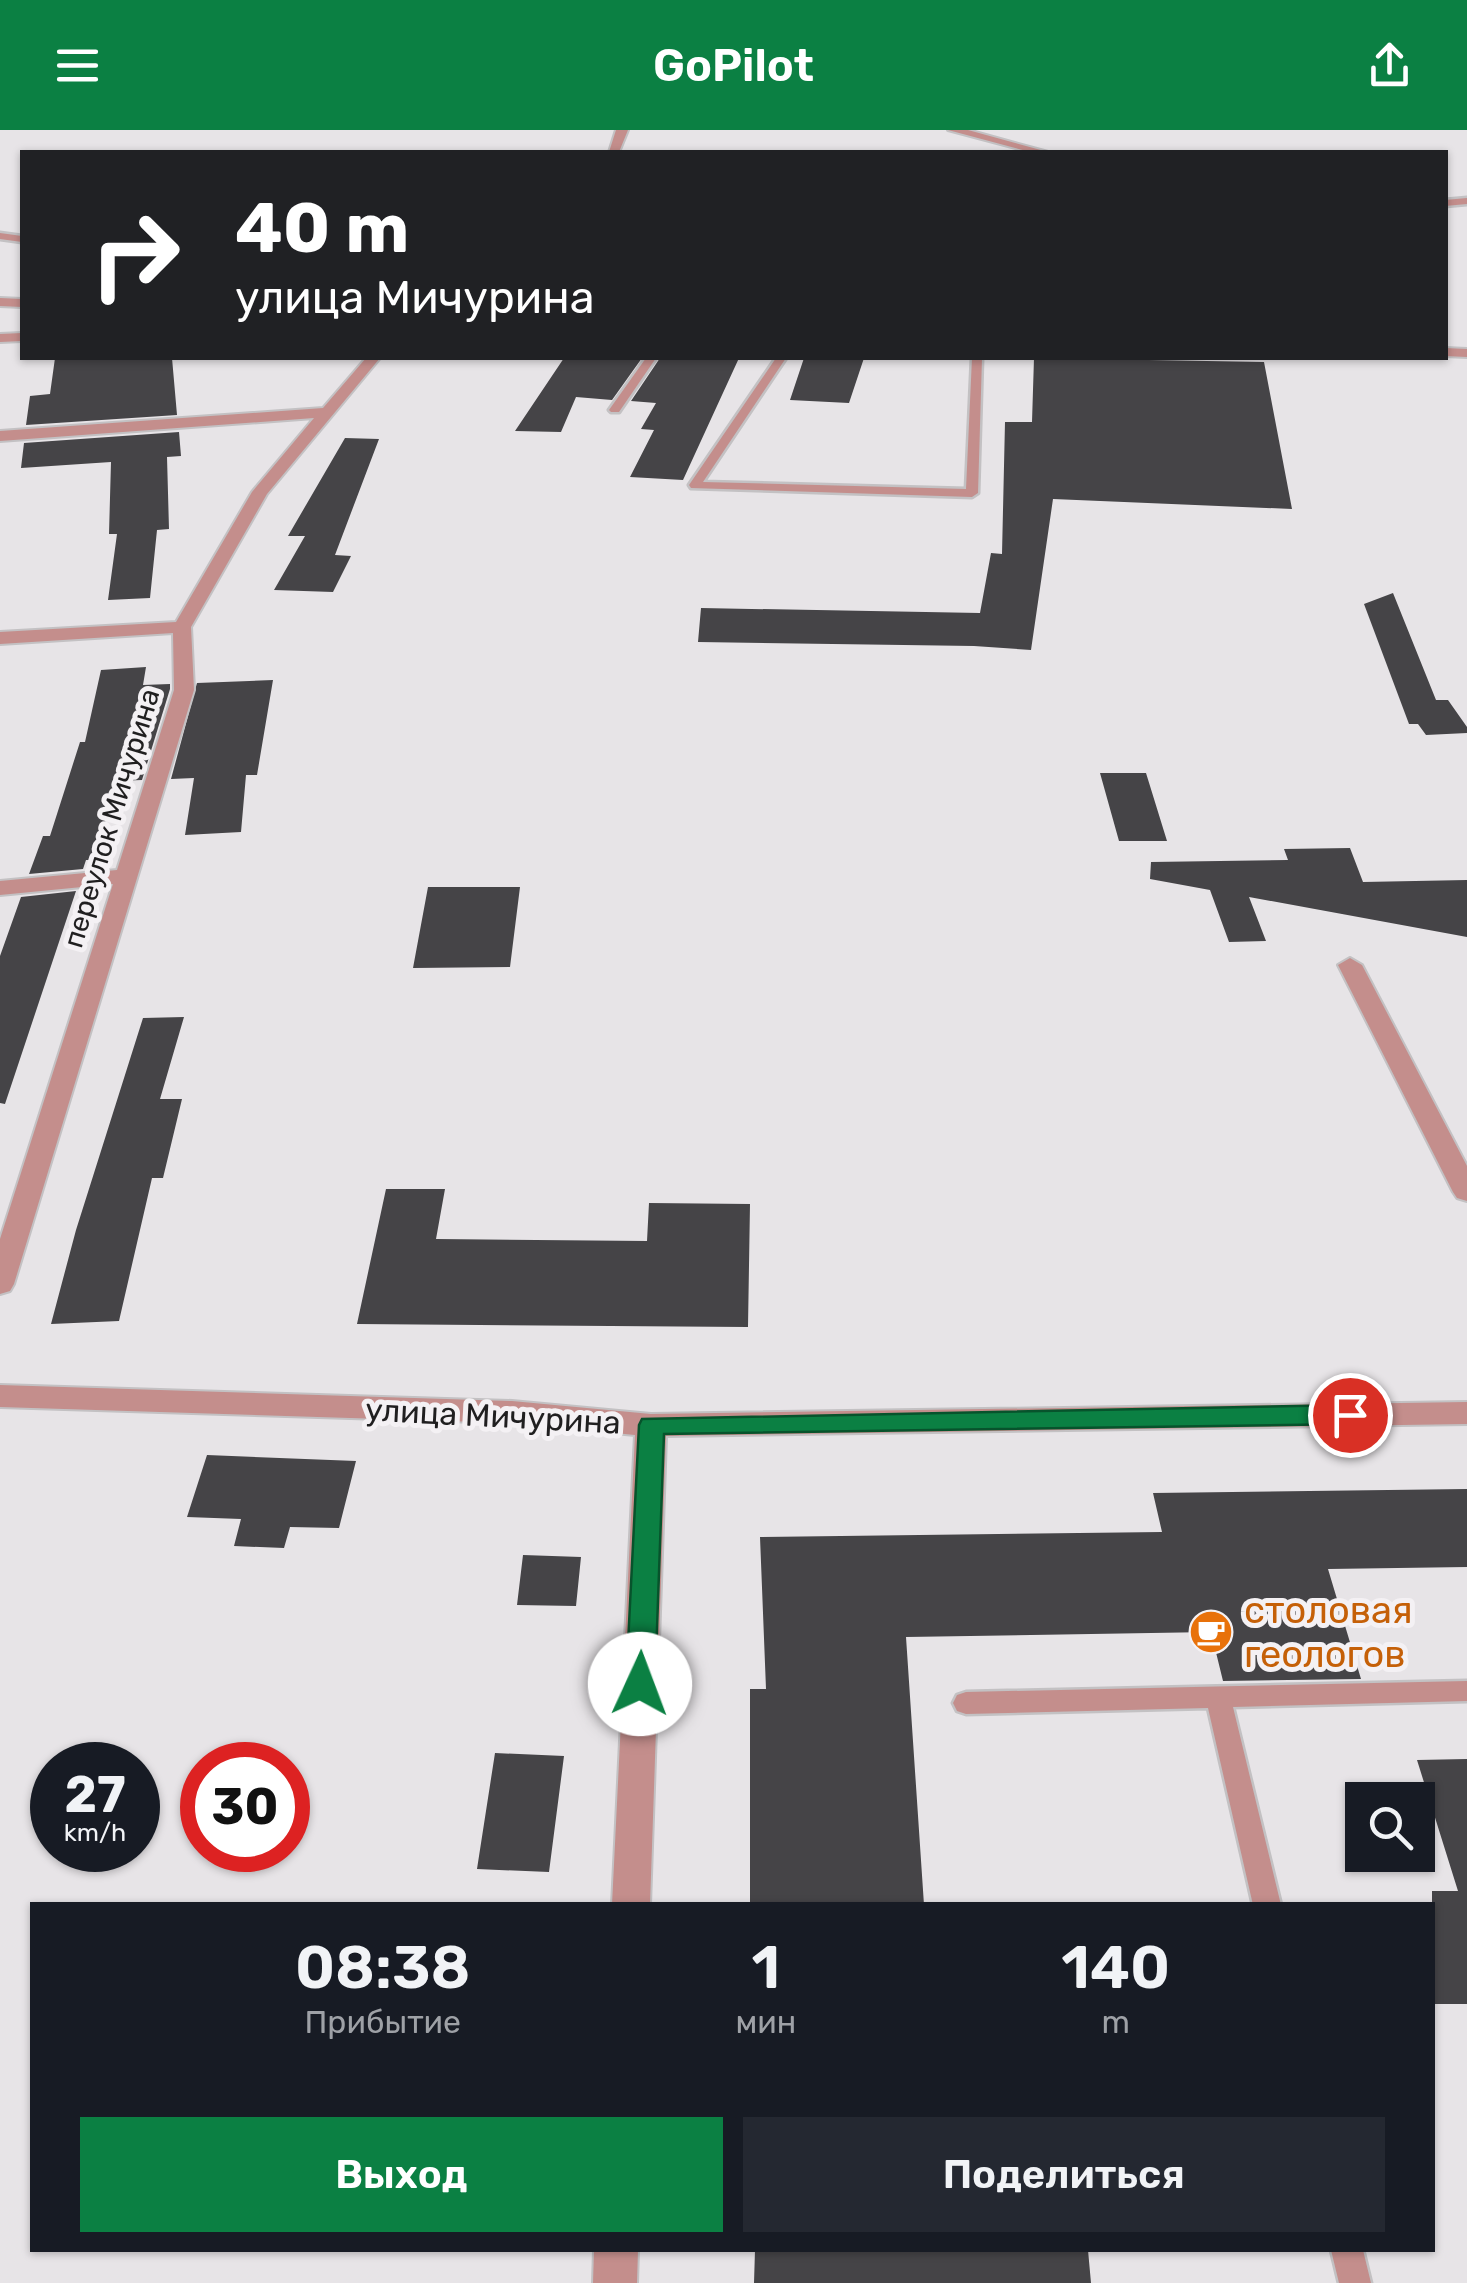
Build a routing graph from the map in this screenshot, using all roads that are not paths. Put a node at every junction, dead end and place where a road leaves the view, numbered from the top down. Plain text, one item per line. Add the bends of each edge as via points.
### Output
1 (954, 130) edge
2 (1034, 150) edge
3 (370, 360) edge
4 (650, 360) edge
5 (780, 360) edge
6 (978, 360) edge
7 (615, 410) dead end
8 (329, 412) junction
9 (0, 436) edge
10 (182, 628) junction
11 (0, 638) edge
12 (123, 876) junction
13 (0, 888) edge
14 (1350, 965) dead end
15 (1467, 1192) edge
16 (0, 1284) edge
17 (0, 1396) edge
18 (1467, 1413) edge
19 (651, 1425) junction
20 (1467, 1691) edge
21 (1218, 1697) junction
22 (966, 1704) dead end
23 (631, 1902) edge
24 (1265, 1902) edge
25 (616, 2252) edge
26 (1348, 2252) edge
27 (615, 2283) edge
28 (1355, 2283) edge

1 - 2 street
3 - 8 street
4 - 7 lane
5 - 6 lane via 695,485 972,494
8 - 9 street
8 - 10 street via 260,492
10 - 11 street
10 - 12 street, переулок Мичурина via 184,690
12 - 13 street
12 - 16 street, переулок Мичурина
14 - 15 street
17 - 19 street, улица Мичурина via 512,1412
18 - 19 street, улица Мичурина
19 - 23 street
20 - 21 lane
21 - 22 lane
21 - 24 lane
25 - 27 street
26 - 28 lane

